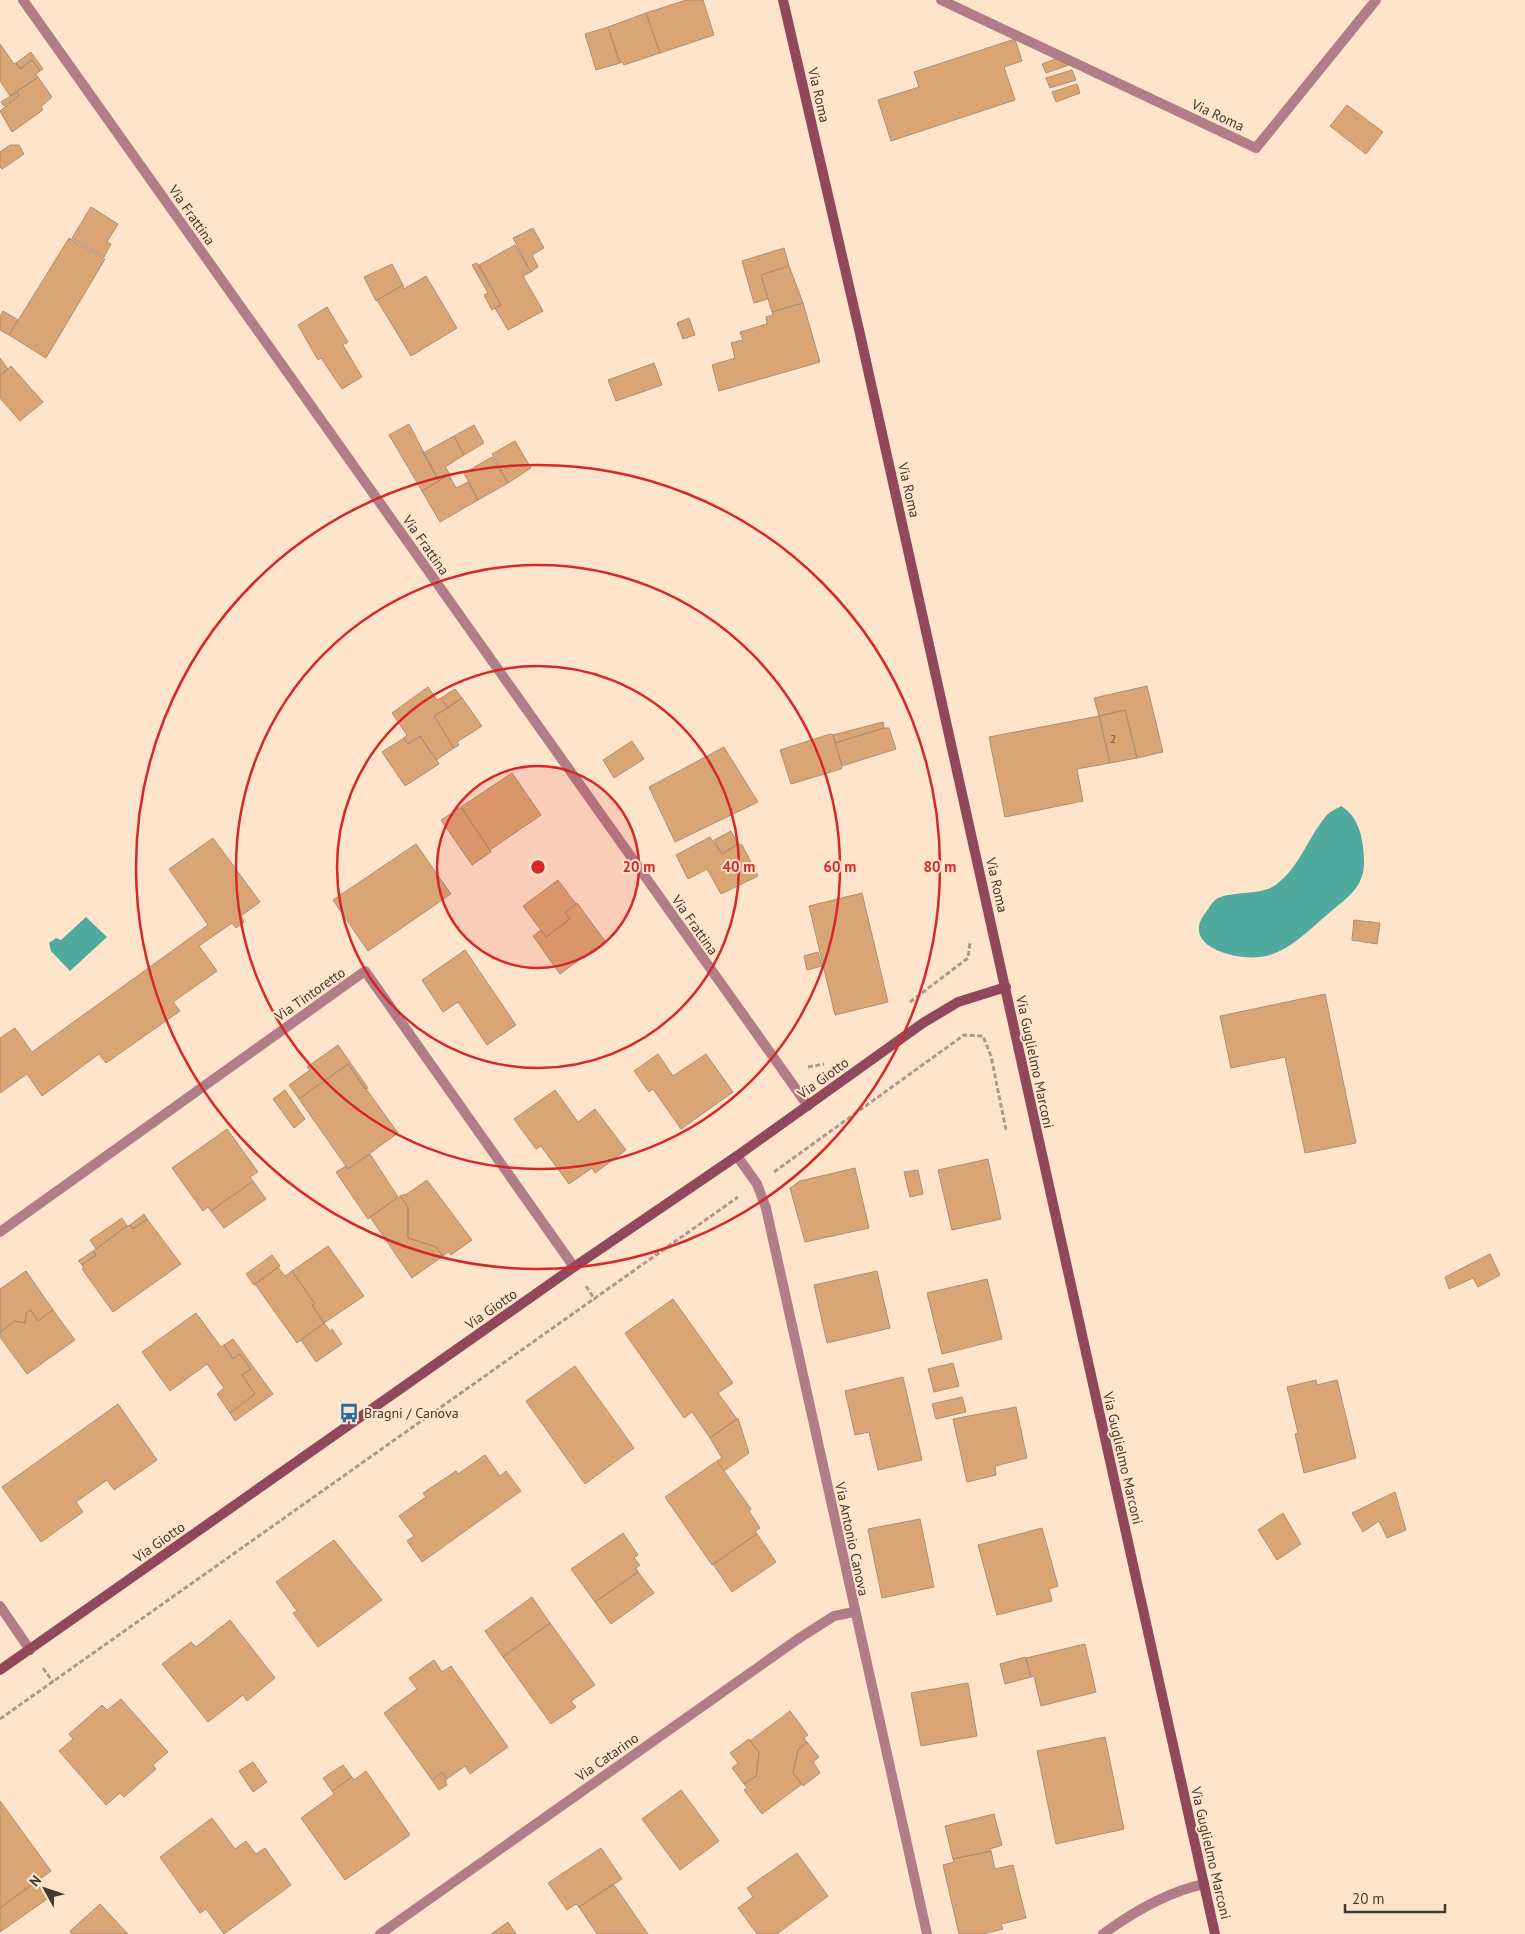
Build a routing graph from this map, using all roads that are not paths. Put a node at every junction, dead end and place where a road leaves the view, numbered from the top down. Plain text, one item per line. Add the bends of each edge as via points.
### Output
1 (23, 0) edge
2 (782, 0) edge
3 (941, 0) edge
4 (1376, 0) edge
5 (1006, 987) junction
6 (808, 1106) junction
7 (737, 1156) junction
8 (0, 1232) edge
9 (574, 1266) junction
10 (0, 1606) edge
11 (854, 1612) junction
12 (30, 1650) junction
13 (0, 1670) edge
14 (1204, 1884) junction
15 (380, 1934) edge
16 (927, 1934) edge
17 (1102, 1934) edge
18 (1216, 1934) edge

1 - 6 street, Via Frattina
2 - 5 main road, Via Roma
3 - 4 street, Via Roma via 1256,148
5 - 6 main road, Via Giotto via 958,1002 923,1023
5 - 14 main road, Via Guglielmo Marconi via 1017,1049
6 - 7 main road, Via Giotto
7 - 9 main road, Via Giotto
7 - 11 street, Via Antonio Canova via 757,1184 766,1208
8 - 9 street, Via Tintoretto via 365,971
9 - 12 main road, Via Giotto
10 - 12 street
11 - 15 street, Via Catarino via 834,1616 798,1639
11 - 16 street, Via Antonio Canova
12 - 13 main road, Via Giotto
14 - 17 street via 1182,1889 1126,1917
14 - 18 main road, Via Guglielmo Marconi

